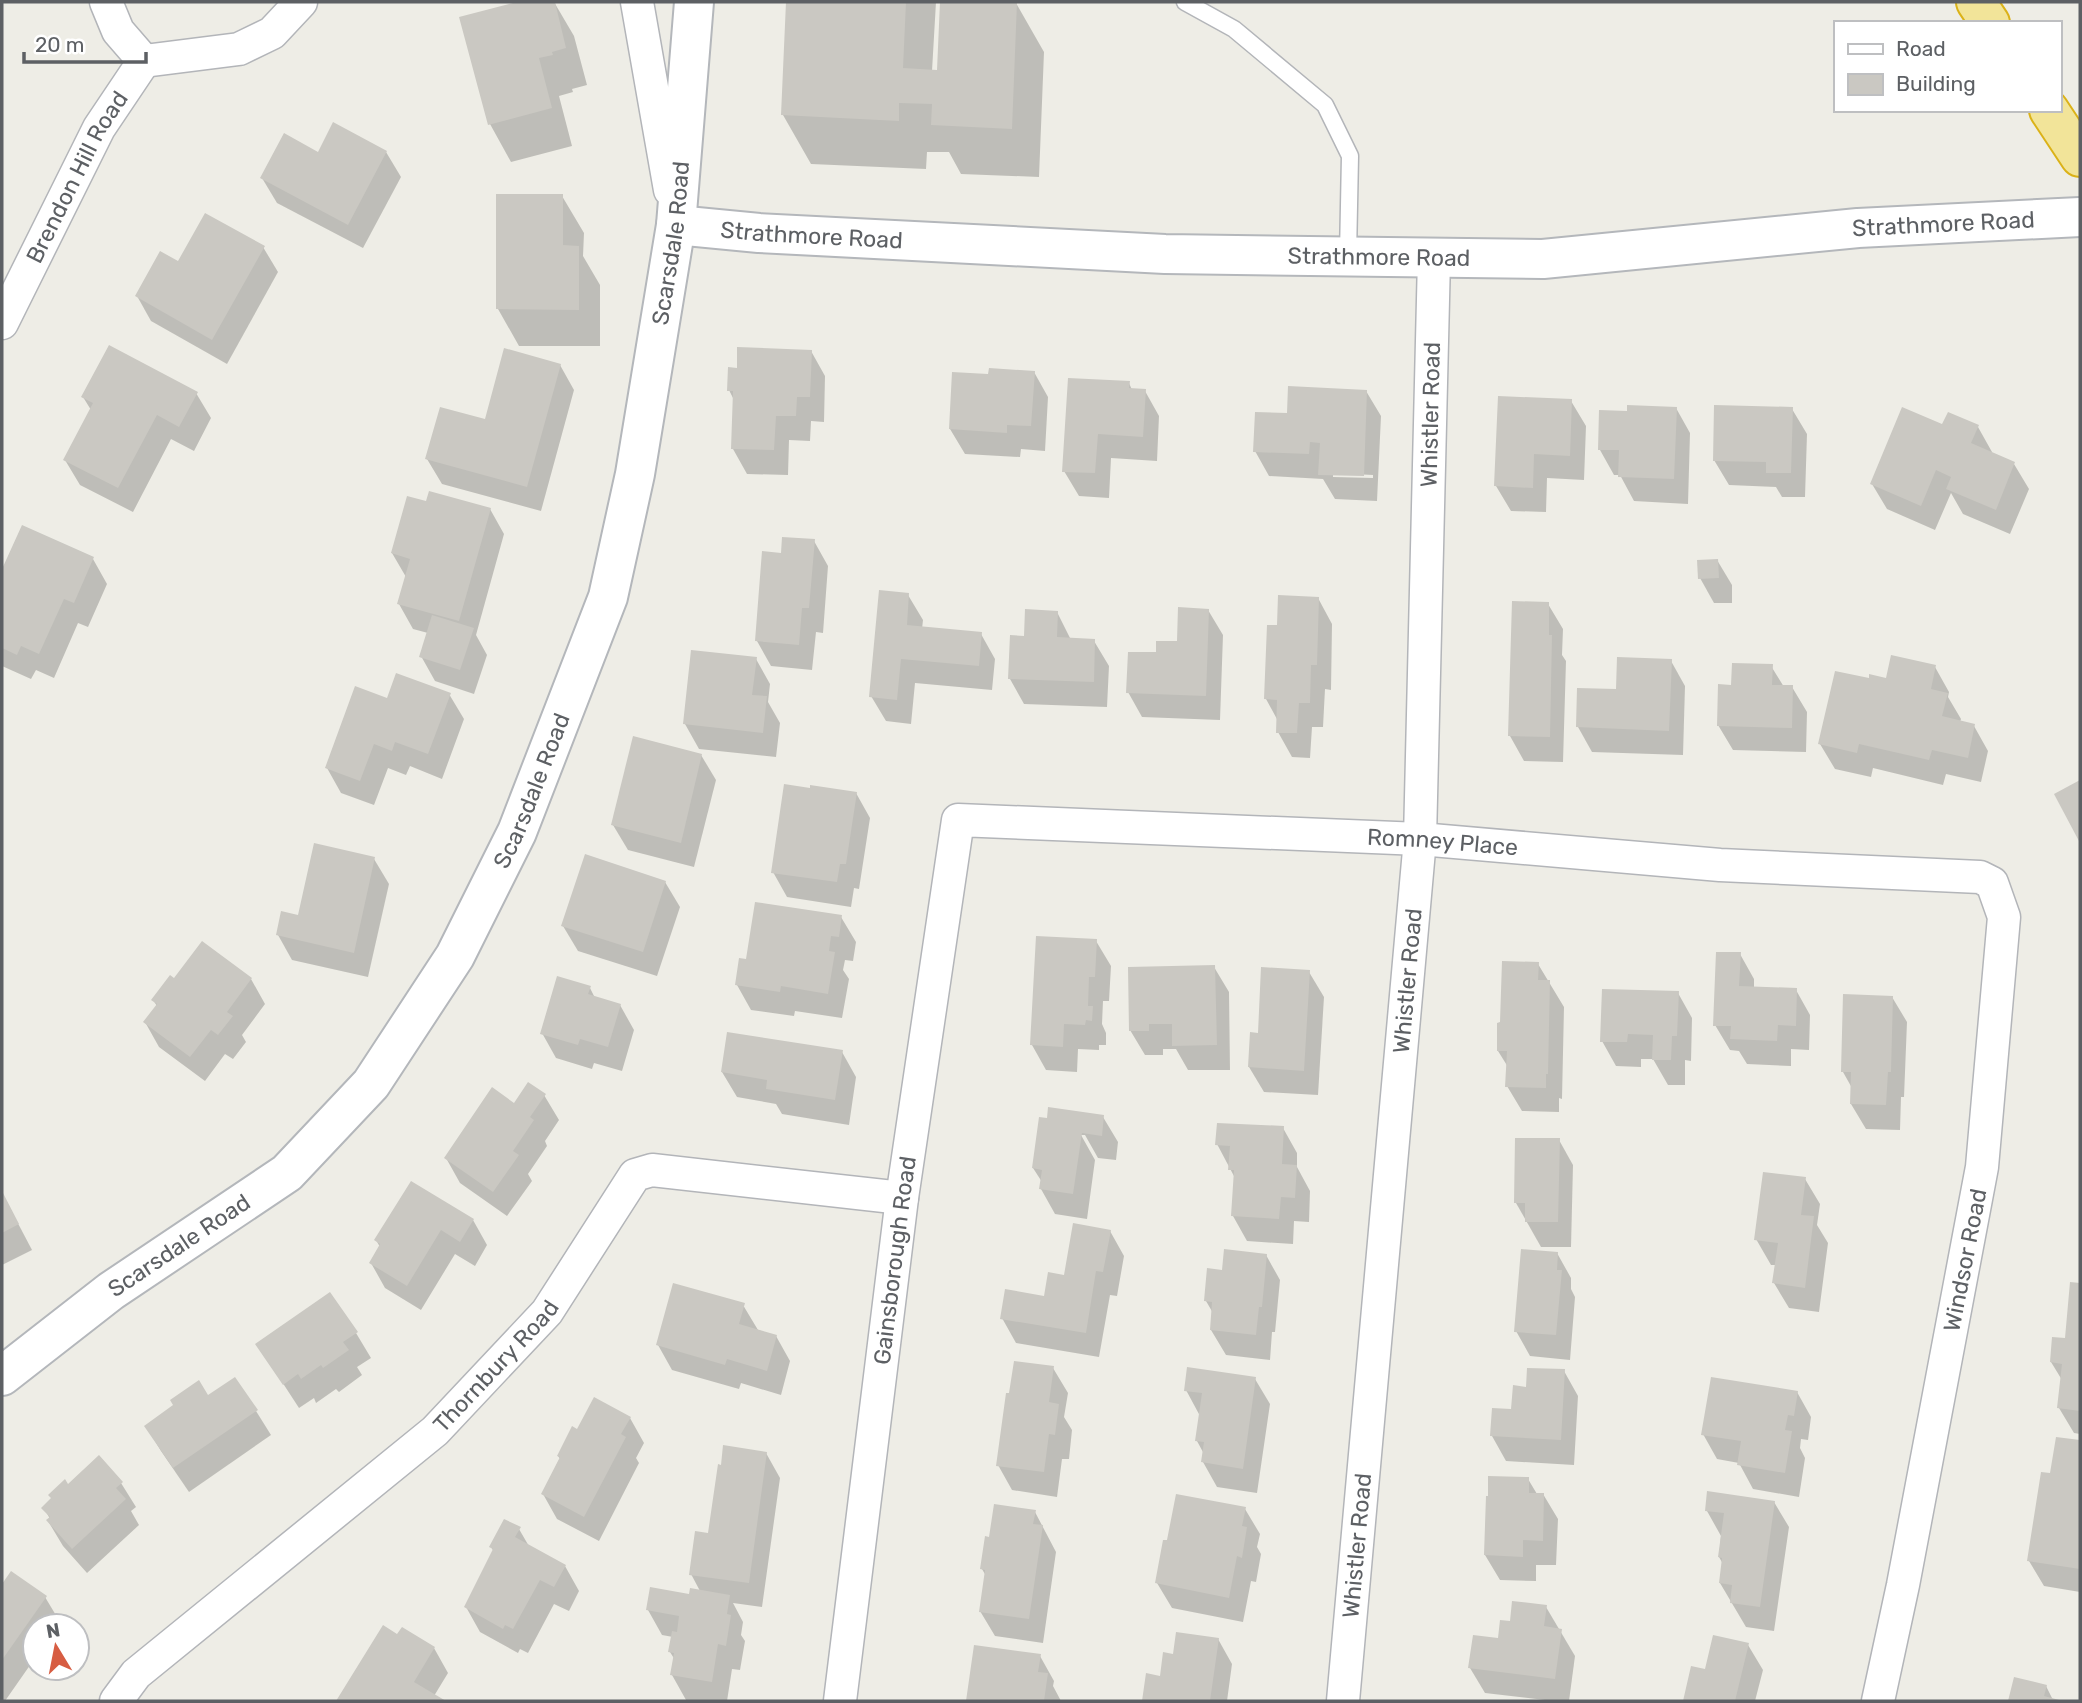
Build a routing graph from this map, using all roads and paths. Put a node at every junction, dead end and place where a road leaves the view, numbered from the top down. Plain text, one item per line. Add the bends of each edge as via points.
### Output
1 (106, 2) edge
2 (301, 2) edge
3 (637, 2) edge
4 (694, 2) edge
5 (1185, 2) edge
6 (1976, 2) edge
7 (1989, 21) edge
8 (144, 61) junction
9 (2050, 112) edge
10 (2080, 157) edge
11 (2080, 217) edge
12 (676, 225) junction
13 (1348, 255) junction
14 (1434, 258) junction
15 (2, 323) edge
16 (958, 820) joint
17 (1420, 839) junction
18 (1926, 874) joint
19 (902, 1198) junction
20 (2, 1376) edge
21 (116, 1701) edge
22 (840, 1701) edge
23 (1343, 1701) edge
24 (1878, 1701) edge

1 - 8 street via 118,31
2 - 8 street via 272,33 239,50
3 - 12 street
4 - 12 street, Scarsdale Road
5 - 13 lane via 1234,29 1325,105 1350,156
6 - 7 highway
8 - 15 street, Brendon Hill Road via 100,128
9 - 10 highway
11 - 14 street, Strathmore Road via 1858,228 1543,259
12 - 13 street, Strathmore Road via 1166,254
12 - 20 street, Scarsdale Road via 635,474 608,597 517,832 455,956 371,1084 288,1173 111,1291
13 - 14 street, Strathmore Road
14 - 17 street, Whistler Road
16 - 17 street, Romney Place
16 - 19 street, Gainsborough Road
17 - 18 street, Romney Place via 1720,865
17 - 23 street, Whistler Road
18 - 24 street, Windsor Road via 1980,877 1992,883 2004,917 1982,1167
19 - 21 street, Thornbury Road via 652,1170 635,1175 547,1312 435,1431 136,1674
19 - 22 street, Gainsborough Road

